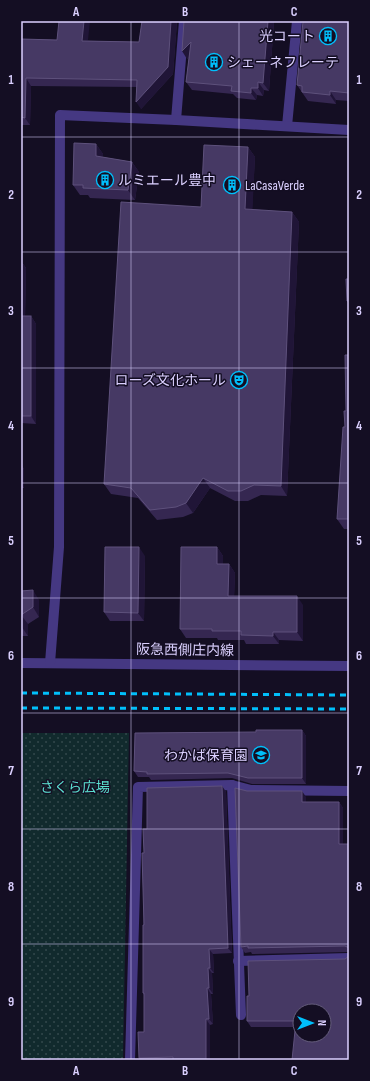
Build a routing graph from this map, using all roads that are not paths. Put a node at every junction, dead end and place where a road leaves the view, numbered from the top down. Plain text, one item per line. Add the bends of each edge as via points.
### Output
1 (184, 21) edge
2 (296, 21) edge
3 (176, 120) junction
4 (287, 126) junction
5 (349, 130) edge
6 (21, 662) edge
7 (50, 663) junction
8 (349, 666) edge
9 (232, 784) junction
10 (349, 791) edge
11 (349, 958) edge
12 (238, 961) junction
13 (241, 1015) dead end
14 (130, 1060) edge

1 - 3 street
2 - 4 street
3 - 4 street
3 - 7 street via 60,115 59,547
4 - 5 street
6 - 7 street, 阪急西側庄内線
7 - 8 street, 阪急西側庄内線
9 - 10 street via 251,790
9 - 12 street
9 - 14 street via 138,787
11 - 12 street
12 - 13 street

